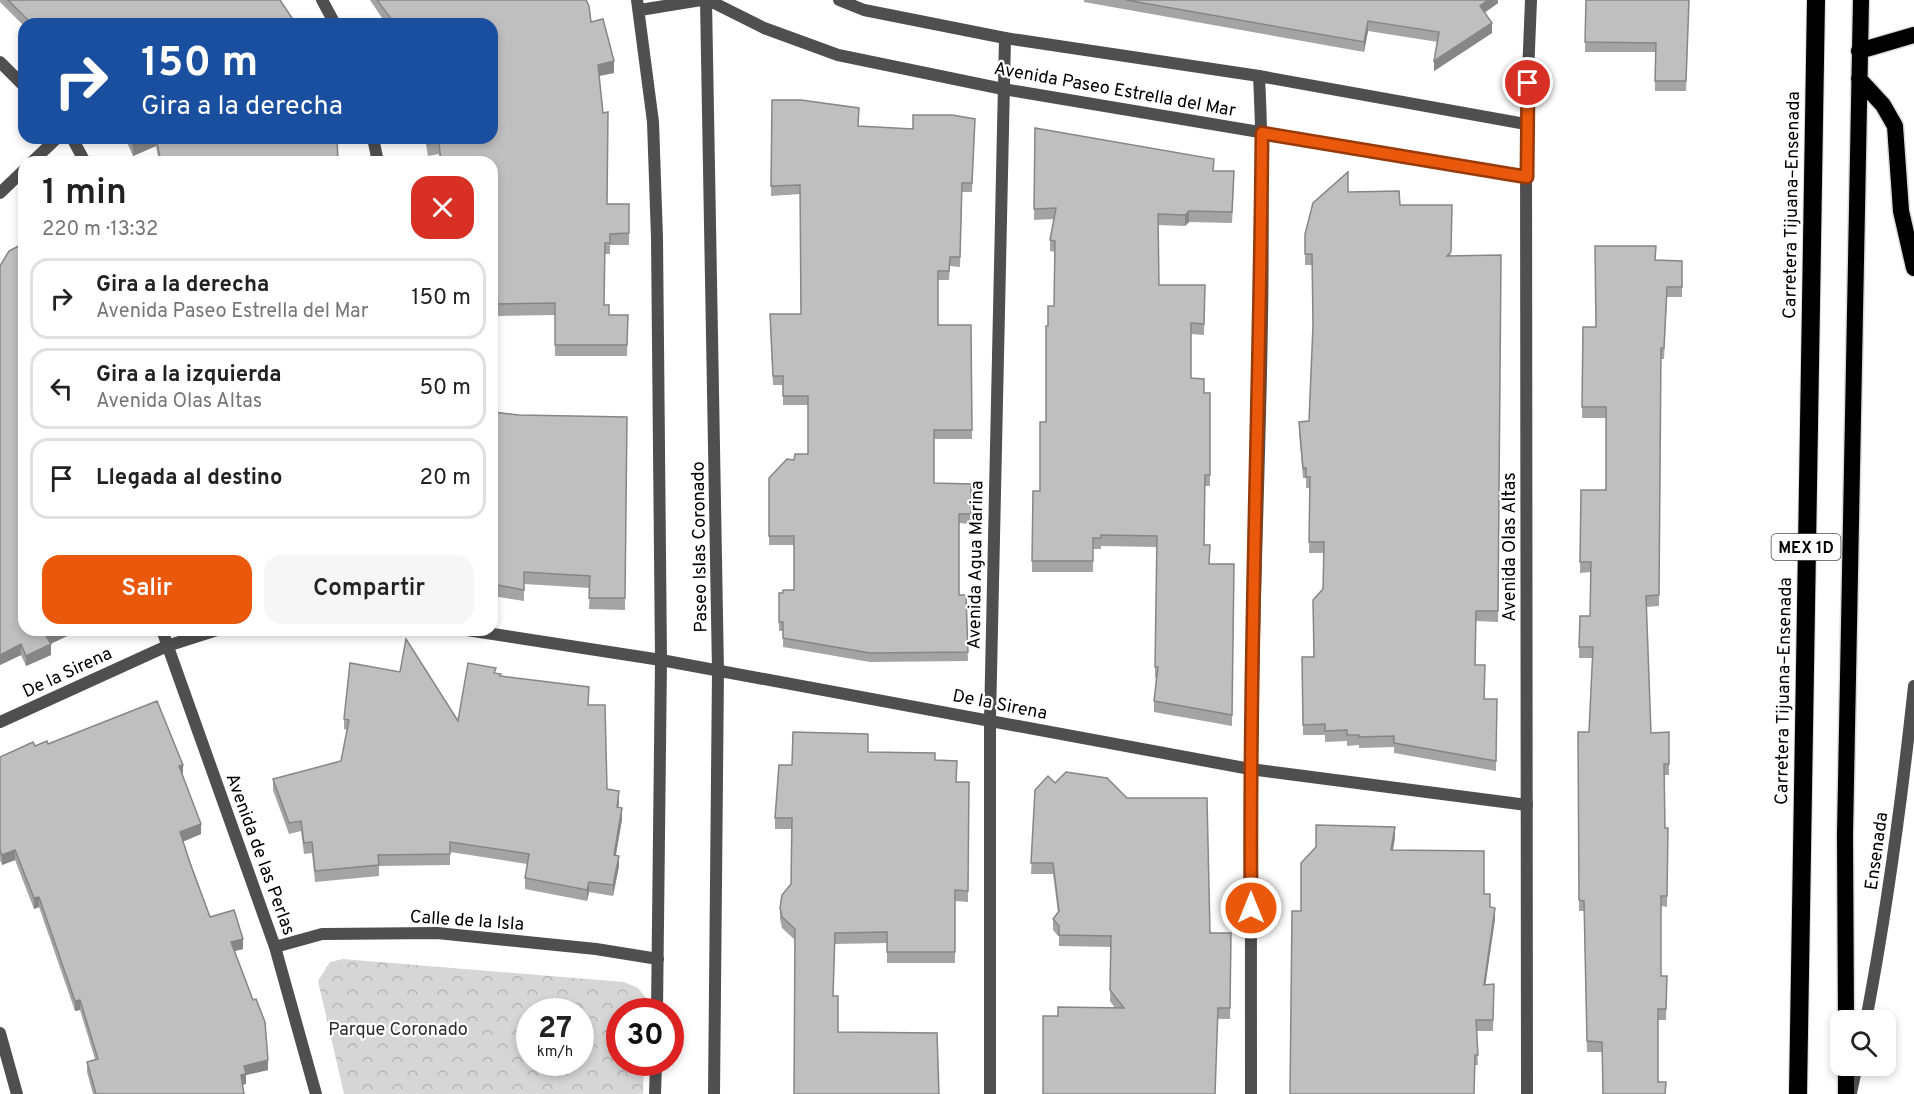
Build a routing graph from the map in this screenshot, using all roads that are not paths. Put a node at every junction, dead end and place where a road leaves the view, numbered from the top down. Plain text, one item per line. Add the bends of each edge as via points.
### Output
1 (322, 0) edge
2 (702, 0) edge
3 (707, 0) edge
4 (839, 0) edge
5 (1531, 0) edge
6 (1816, 0) edge
7 (1861, 0) edge
8 (639, 5) edge
9 (332, 18) edge
10 (1914, 35) edge
11 (1005, 38) junction
12 (1859, 51) junction
13 (0, 62) edge
14 (1259, 76) junction
15 (1859, 79) junction
16 (18, 80) edge
17 (1003, 89) junction
18 (1526, 124) junction
19 (1262, 133) junction
20 (51, 144) edge
21 (38, 156) edge
22 (18, 176) edge
23 (1527, 177) junction
24 (0, 193) edge
25 (1914, 268) edge
26 (498, 635) edge
27 (164, 636) edge
28 (198, 636) edge
29 (167, 646) junction
30 (661, 660) junction
31 (718, 671) junction
32 (1914, 686) edge
33 (990, 720) junction
34 (0, 722) edge
35 (1250, 769) junction
36 (1527, 805) junction
37 (275, 947) junction
38 (658, 959) junction
39 (657, 998) edge
40 (1846, 1010) edge
41 (1868, 1010) edge
42 (0, 1032) edge
43 (656, 1076) edge
44 (1846, 1076) edge
45 (1855, 1076) edge
46 (17, 1094) edge
47 (316, 1094) edge
48 (655, 1094) edge
49 (714, 1094) edge
50 (990, 1094) edge
51 (1251, 1094) edge
52 (1527, 1094) edge
53 (1798, 1094) edge
54 (1846, 1094) edge
55 (1851, 1094) edge

1 - 9 street
2 - 8 street
3 - 17 street, Avenida Paseo Estrella del Mar via 764,28 838,55
3 - 31 street, Paseo Islas Coronado
4 - 11 street, Avenida Paseo Estrella del Mar via 864,10
5 - 18 street, Avenida Olas Altas
6 - 53 highway, Carretera Tijuana–Ensenada / MEX 1D
7 - 12 highway, MEX 1D
8 - 30 street via 653,122 657,238
10 - 12 highway
11 - 14 street, Avenida Paseo Estrella del Mar
11 - 17 street, Avenida Agua Marina
12 - 15 highway, MEX 1D
13 - 16 street
14 - 18 street, Avenida Paseo Estrella del Mar
14 - 19 street
15 - 25 highway via 1883,105 1895,126 1901,211
15 - 40 highway, MEX 1D via 1845,834
17 - 19 street, Avenida Paseo Estrella del Mar
17 - 33 street, Avenida Agua Marina
18 - 23 street, Avenida Olas Altas
19 - 23 street, Avenida Paseo Estrella del Mar
19 - 35 street
20 - 21 street
22 - 24 street
23 - 36 street, Avenida Olas Altas
26 - 30 street, De la Sirena
27 - 29 street, Avenida de las Perlas
28 - 29 street, De la Sirena
29 - 34 street, De la Sirena
29 - 37 street, Avenida de las Perlas
30 - 31 street, De la Sirena
30 - 38 street
31 - 33 street, De la Sirena
31 - 49 street, Paseo Islas Coronado
32 - 41 street, Ensenada via 1902,798
33 - 35 street, De la Sirena
33 - 50 street, Avenida Agua Marina
35 - 36 street, De la Sirena
35 - 51 street
36 - 52 street, Avenida Olas Altas
37 - 38 street, Calle de la Isla via 322,934 437,933
37 - 47 street, Avenida de las Perlas
38 - 39 street
42 - 46 street
43 - 48 street
44 - 54 highway
45 - 55 street

